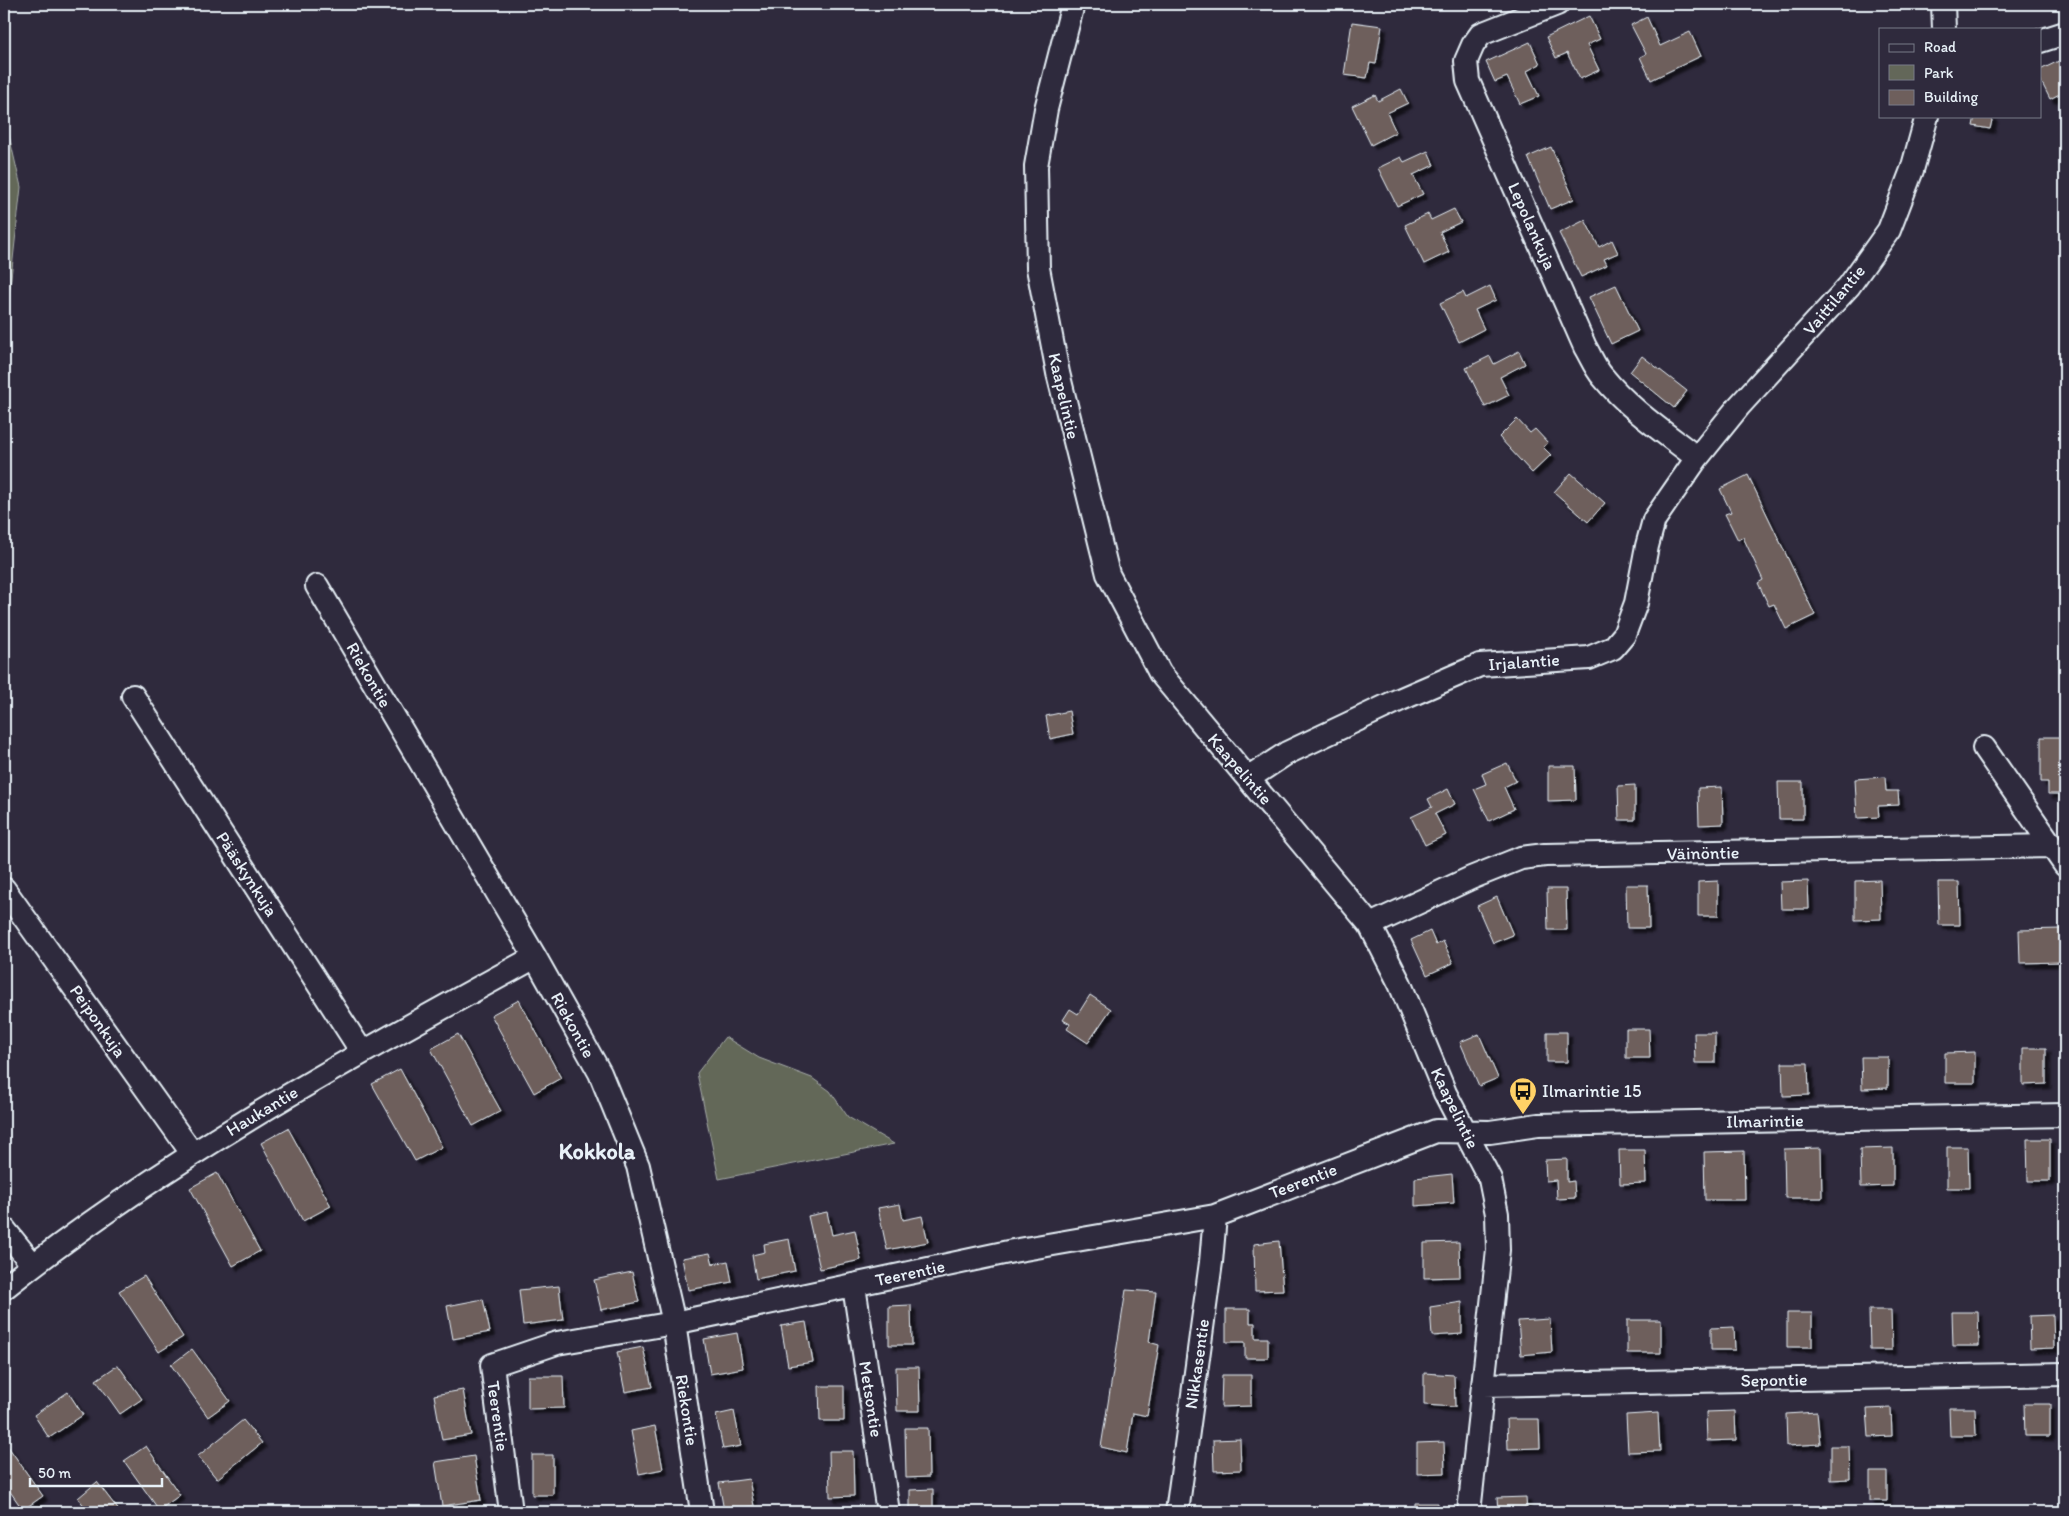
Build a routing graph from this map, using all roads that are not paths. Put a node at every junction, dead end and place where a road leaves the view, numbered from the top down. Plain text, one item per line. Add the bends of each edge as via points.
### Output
1 (1073, 4) edge
2 (1557, 4) edge
3 (1943, 4) edge
4 (1944, 28) edge
5 (2065, 33) edge
6 (2042, 40) edge
7 (1926, 118) edge
8 (1697, 458) junction
9 (317, 586) dead end
10 (133, 696) dead end
11 (1984, 748) dead end
12 (1249, 778) junction
13 (2050, 846) junction
14 (2065, 865) edge
15 (4, 889) edge
16 (1370, 925) junction
17 (535, 957) junction
18 (362, 1052) junction
19 (2065, 1115) edge
20 (1466, 1132) junction
21 (192, 1153) junction
22 (1215, 1216) junction
23 (4, 1229) edge
24 (32, 1265) junction
25 (854, 1286) junction
26 (4, 1288) edge
27 (674, 1323) junction
28 (2065, 1374) edge
29 (1483, 1385) junction
30 (511, 1512) edge
31 (702, 1512) edge
32 (888, 1512) edge
33 (1177, 1512) edge
34 (1469, 1512) edge

1 - 12 street, Kaapelintie via 1046,109 1036,166 1038,268 1058,373 1108,574 1160,673
2 - 8 street, Lepolankuja via 1481,34 1466,61 1468,81 1585,347 1601,376 1636,410
3 - 4 street
5 - 6 street
7 - 8 street, Vaittilantie via 1912,170 1889,230 1849,286 1739,406
8 - 12 street, Irjalantie via 1654,520 1636,603 1624,635 1613,648 1589,658 1480,665 1287,753
9 - 17 street, Riekontie
10 - 18 street, Pääskynkuja
11 - 13 street
12 - 16 street, Kaapelintie
13 - 14 street
13 - 16 street, Väinöntie via 1545,855 1521,858 1471,878
15 - 21 street, Peiponkuja
16 - 20 street, Kaapelintie via 1400,984 1445,1093
17 - 18 street, Haukantie
17 - 27 street, Riekontie via 600,1073 638,1166
18 - 21 street, Haukantie
19 - 20 street, Ilmarintie via 1538,1125
20 - 22 street, Teerentie via 1436,1131
20 - 29 street, Kaapelintie via 1490,1179 1497,1214 1498,1250
21 - 24 street, Haukantie
22 - 25 street, Teerentie via 1013,1251
22 - 33 street, Nikkasentie
23 - 24 street
24 - 26 street, Haukantie
25 - 27 street, Teerentie
25 - 32 street, Metsontie
27 - 30 street, Teerentie via 557,1343 492,1365
27 - 31 street, Riekontie
28 - 29 street, Sepontie
29 - 34 street, Kaapelintie

